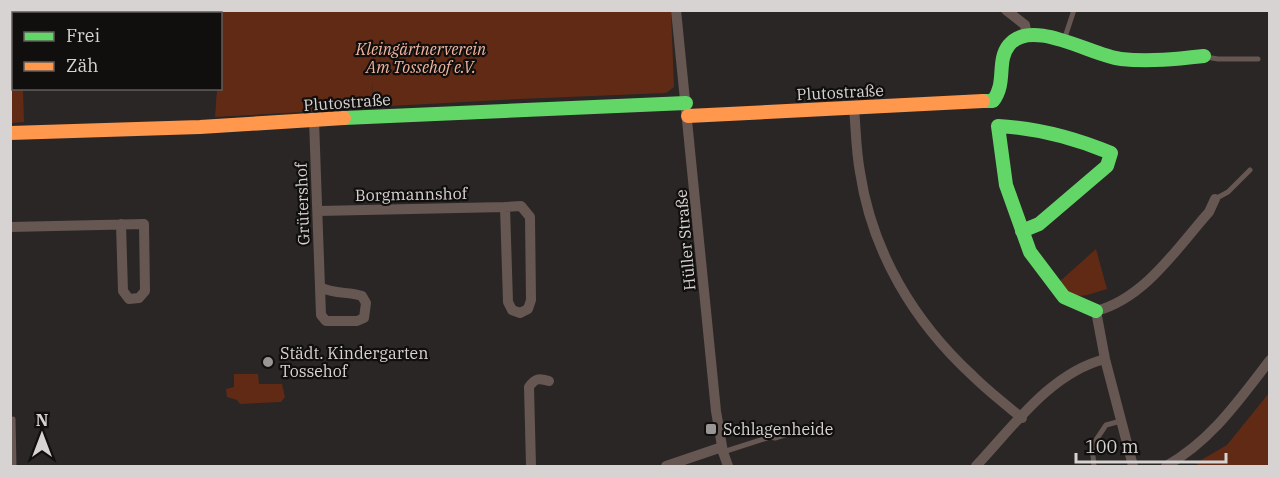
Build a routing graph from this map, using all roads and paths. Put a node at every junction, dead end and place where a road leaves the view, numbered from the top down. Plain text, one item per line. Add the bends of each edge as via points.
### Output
1 (676, 10) edge
2 (1006, 10) edge
3 (1074, 10) edge
4 (1028, 34) junction
5 (1064, 42) junction
6 (1204, 56) joint
7 (1258, 59) dead end
8 (854, 108) junction
9 (687, 109) junction
10 (314, 120) junction
11 (10, 133) edge
12 (1250, 170) dead end
13 (1215, 199) joint
14 (505, 207) junction
15 (318, 211) junction
16 (121, 224) junction
17 (10, 227) edge
18 (1022, 231) junction
19 (321, 287) junction
20 (1096, 311) junction
21 (1105, 359) junction
22 (1269, 360) edge
23 (549, 381) dead end
24 (1022, 418) junction
25 (13, 419) dead end
26 (1121, 421) junction
27 (791, 433) dead end
28 (722, 449) junction
29 (14, 466) edge
30 (531, 466) edge
31 (666, 466) edge
32 (728, 466) edge
33 (976, 466) edge
34 (1094, 466) edge
35 (1133, 466) edge
36 (1166, 466) edge

1 - 9 street, Hüller Straße
2 - 4 street via 1025,25
3 - 5 lane
4 - 5 street
4 - 8 street, Plutostraße via 1014,39 1006,48 1002,57 1002,88 993,101
5 - 6 street via 1114,58
6 - 7 lane
8 - 9 street, Plutostraße
8 - 24 street via 867,204 875,233 905,296 937,339 972,376
9 - 10 street, Plutostraße via 552,107
9 - 28 street, Hüller Straße
10 - 11 street, Plutostraße
10 - 15 street, Grütershof
12 - 13 lane
13 - 20 street via 1209,212 1141,287 1113,307
14 - 14 street, Borgmannshof via 508,302 512,310 520,313 528,309 531,300 530,217 521,206
14 - 15 street, Borgmannshof
15 - 19 street, Grütershof
16 - 16 street via 123,291 129,299 139,298 145,291 144,224
16 - 17 street
18 - 18 street via 1039,224 1107,165 1111,153 1024,128 998,126 1006,185
18 - 20 street via 1030,252 1064,297
19 - 19 street, Grütershof via 321,315 326,321 364,318 366,303 362,296 332,293
20 - 21 street
21 - 24 street via 1066,375
21 - 26 street
22 - 36 street via 1217,427 1195,448
23 - 30 street via 539,378 529,387
24 - 33 street
25 - 29 lane
26 - 34 lane via 1106,425 1092,446
26 - 35 street
27 - 28 lane
28 - 31 street
28 - 32 street, Hüller Straße

